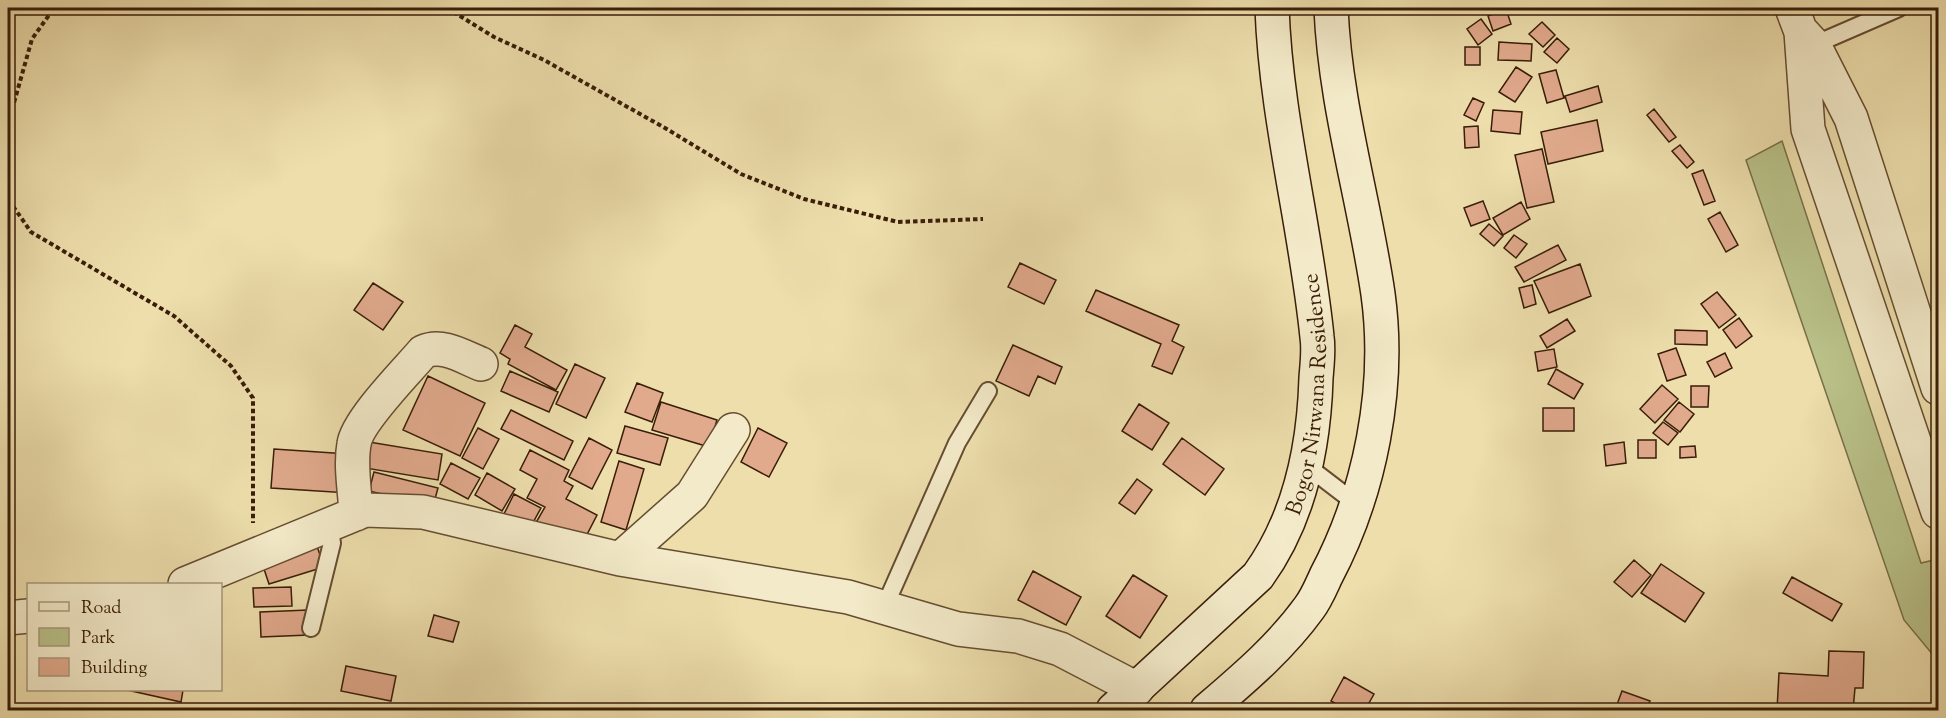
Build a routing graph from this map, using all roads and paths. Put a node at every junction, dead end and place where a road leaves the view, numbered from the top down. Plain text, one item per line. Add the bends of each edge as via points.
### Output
1 (54, 8) edge
2 (447, 8) edge
3 (1272, 8) edge
4 (1331, 8) edge
5 (1899, 8) edge
6 (1802, 33) edge
7 (8, 124) edge
8 (8, 193) edge
9 (983, 219) dead end
10 (481, 364) dead end
11 (1938, 388) edge
12 (988, 391) dead end
13 (733, 430) dead end
14 (1307, 466) junction
15 (1358, 506) junction
16 (1938, 512) edge
17 (343, 519) junction
18 (254, 555) junction
19 (620, 559) junction
20 (190, 583) edge
21 (884, 608) junction
22 (27, 616) edge
23 (8, 618) edge
24 (311, 628) dead end
25 (1137, 689) junction
26 (1217, 707) edge
27 (1113, 711) edge

1 - 7 path via 32,39
2 - 9 path via 741,174 783,191 898,222
3 - 14 street, Bogor Nirwana Residence via 1283,118 1318,339 1315,425
4 - 15 street via 1348,147 1377,294 1382,343 1376,420
5 - 6 lane
6 - 11 street via 1851,118
6 - 16 street via 1808,129
8 - 18 path via 8,199 31,232 174,316 231,366 253,398
10 - 17 street via 441,348 423,352 360,427 354,441
12 - 21 lane via 957,443
13 - 19 street via 692,495
14 - 15 lane
14 - 25 street, Bogor Nirwana Residence via 1291,517 1258,576
15 - 26 street via 1311,606 1281,644
17 - 18 street
17 - 19 street via 385,509 423,512
17 - 24 lane via 332,543
18 - 20 street
19 - 21 street via 848,597
21 - 25 street via 958,629 1018,636 1060,649
22 - 23 street
25 - 27 street, Bogor Nirwana Residence

